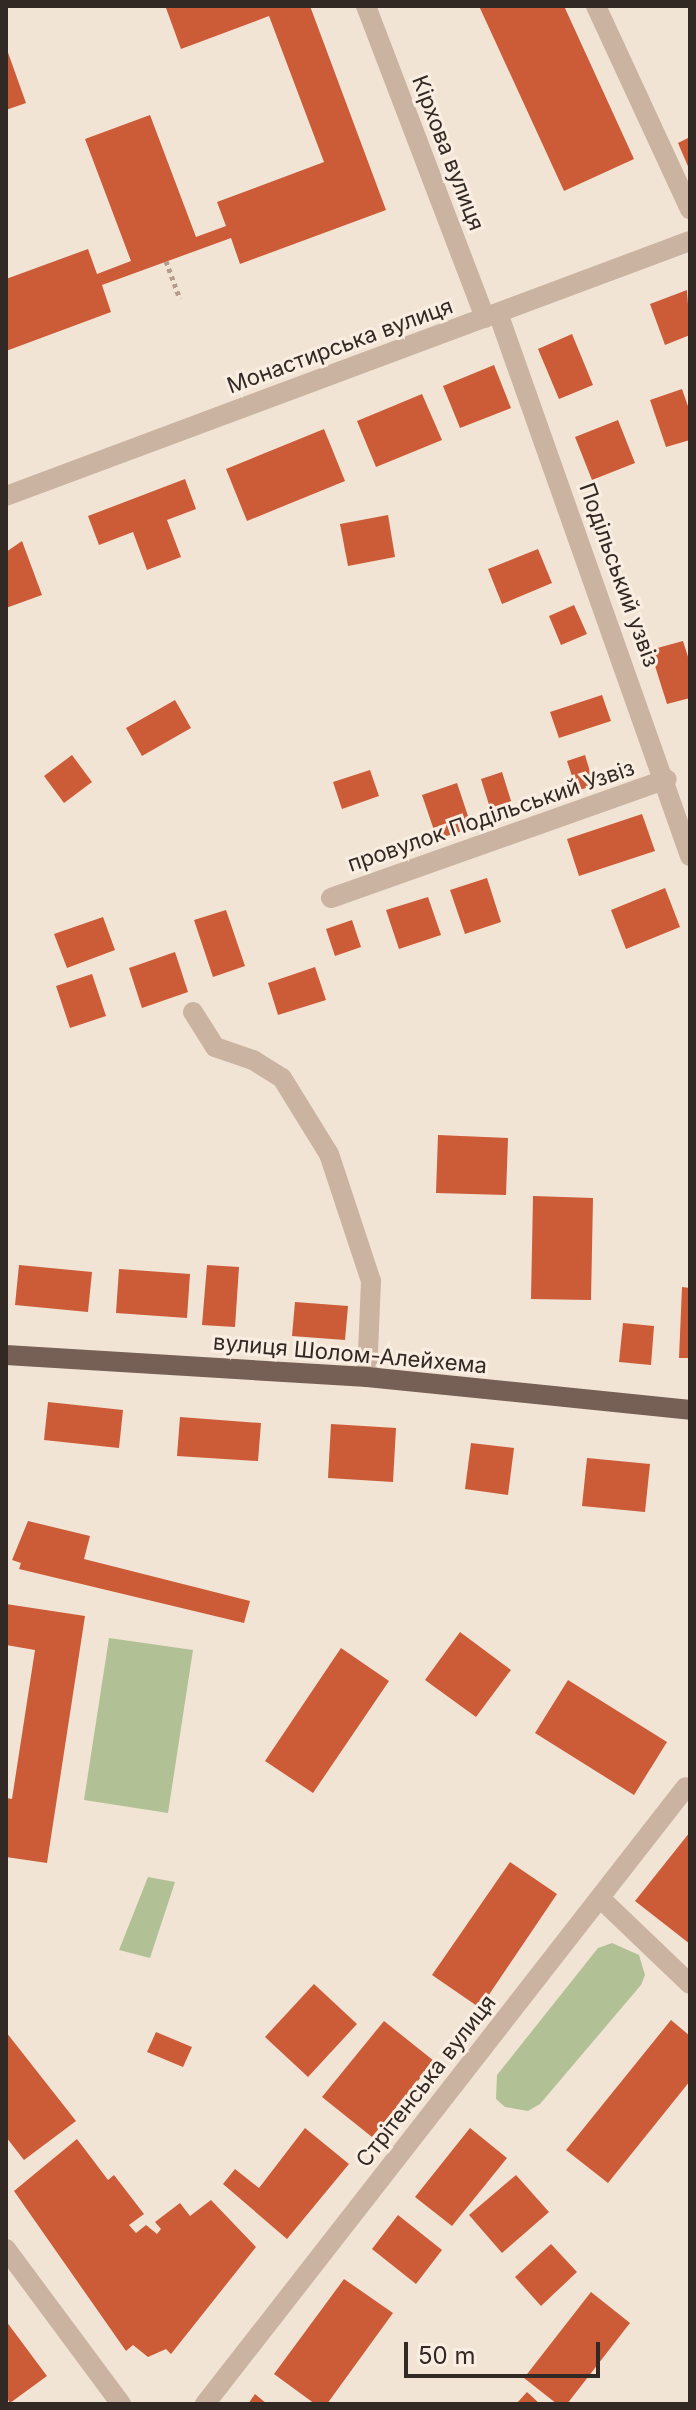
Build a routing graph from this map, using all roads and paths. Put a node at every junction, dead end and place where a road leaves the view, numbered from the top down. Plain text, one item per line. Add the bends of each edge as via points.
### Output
1 (366, 6) edge
2 (596, 6) edge
3 (690, 209) edge
4 (690, 241) edge
5 (166, 261) dead end
6 (180, 299) dead end
7 (492, 315) junction
8 (6, 496) edge
9 (667, 779) junction
10 (690, 856) edge
11 (331, 898) dead end
12 (193, 1012) dead end
13 (6, 1355) edge
14 (367, 1377) junction
15 (690, 1410) edge
16 (686, 1787) dead end
17 (600, 1898) junction
18 (690, 1984) edge
19 (6, 2249) edge
20 (121, 2404) edge
21 (205, 2404) edge

1 - 7 street, Кірхова вулиця
2 - 3 street
4 - 7 street, Монастирська вулиця
5 - 6 path
7 - 8 street, Монастирська вулиця
7 - 9 street, Подільський узвіз
9 - 10 street, Подільський узвіз
9 - 11 street, провулок Подільський Узвіз
12 - 14 street via 215,1047 253,1060 282,1078 329,1154 371,1281
13 - 14 main road, вулиця Шолом-Алейхема
14 - 15 main road, вулиця Шолом-Алейхема
16 - 17 street, Стрітенська вулиця
17 - 18 street
17 - 21 street, Стрітенська вулиця
19 - 20 street

